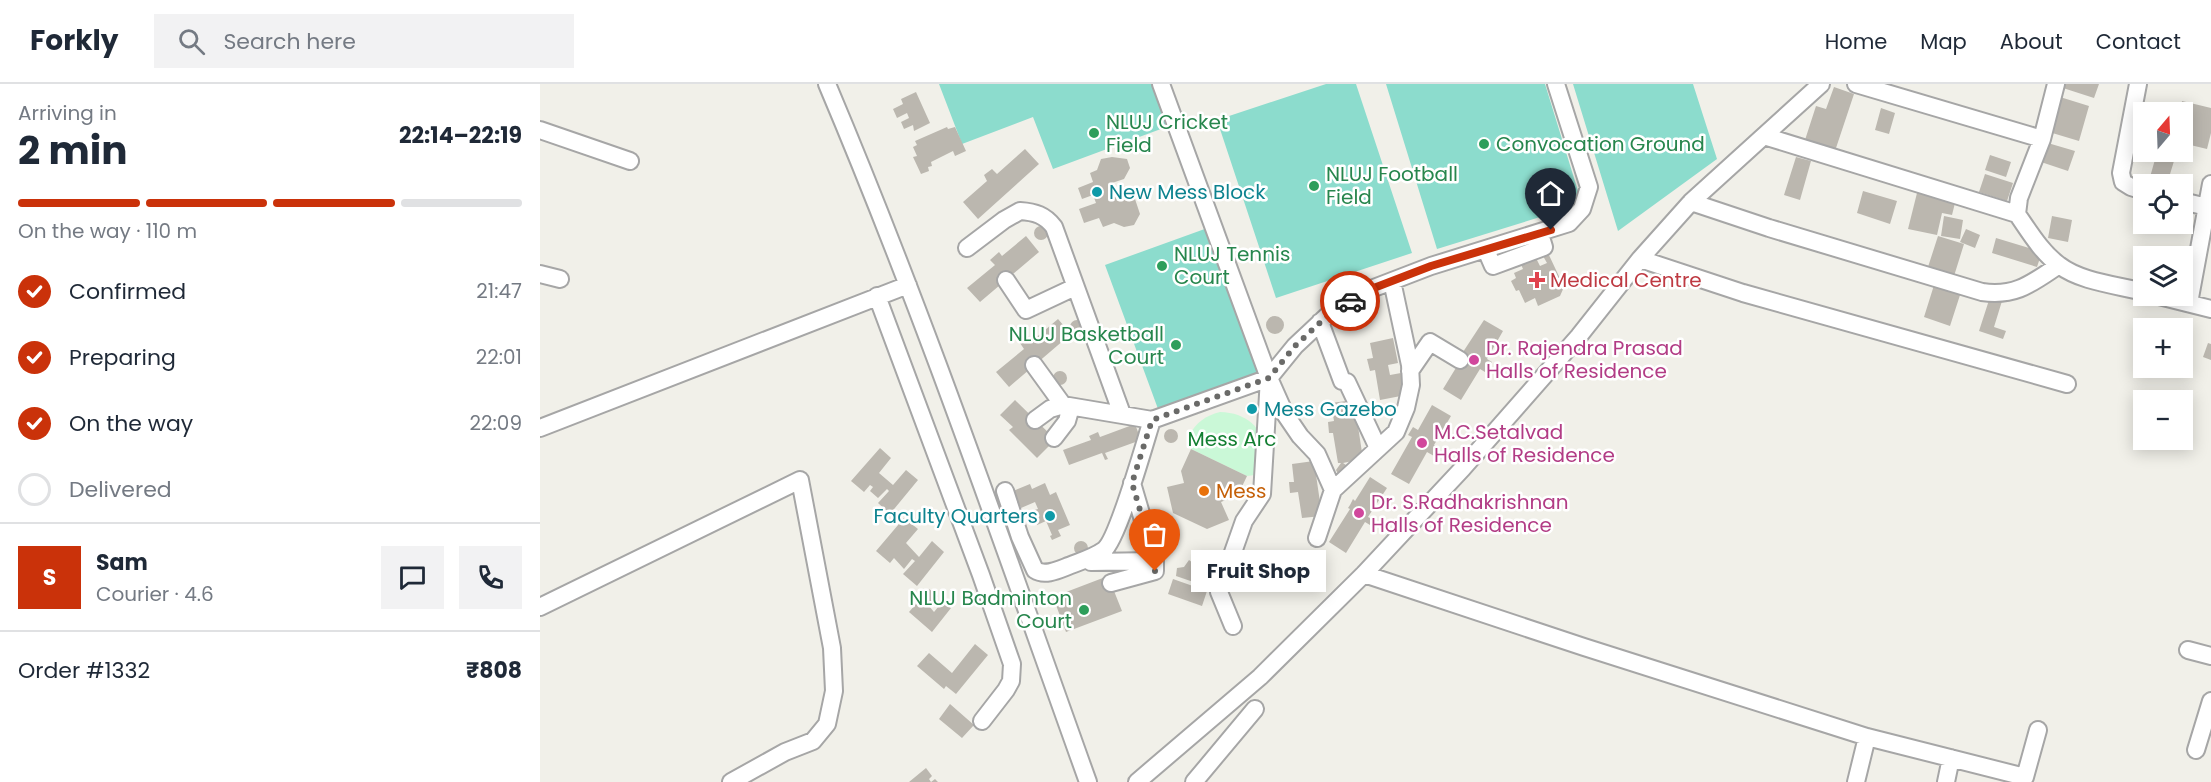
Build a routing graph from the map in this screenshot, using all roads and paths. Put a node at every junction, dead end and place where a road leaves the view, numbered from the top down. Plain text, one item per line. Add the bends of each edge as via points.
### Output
1 (827, 84) edge
2 (1161, 84) edge
3 (1556, 84) edge
4 (1821, 84) edge
5 (1856, 84) edge
6 (2055, 84) edge
7 (2138, 84) edge
8 (540, 130) edge
9 (1764, 136) junction
10 (2042, 139) junction
11 (630, 161) dead end
12 (2211, 184) edge
13 (2133, 188) edge
14 (1691, 202) junction
15 (2193, 204) edge
16 (2209, 208) edge
17 (2017, 214) junction
18 (967, 248) dead end
19 (1640, 259) junction
20 (2059, 265) junction
21 (540, 274) edge
22 (560, 279) dead end
23 (1006, 280) dead end
24 (1392, 281) junction
25 (2193, 284) edge
26 (908, 285) junction
27 (1076, 287) junction
28 (2133, 289) edge
29 (877, 296) junction
30 (2193, 304) edge
31 (2211, 309) edge
32 (1320, 322) junction
33 (1460, 360) dead end
34 (1034, 365) dead end
35 (1410, 371) junction
36 (1269, 378) junction
37 (2067, 384) dead end
38 (1067, 406) junction
39 (1122, 414) junction
40 (1035, 420) dead end
41 (1152, 420) junction
42 (540, 428) edge
43 (1054, 438) dead end
44 (1378, 448) junction
45 (1132, 483) junction
46 (1333, 490) junction
47 (1005, 491) dead end
48 (1317, 538) dead end
49 (1089, 558) junction
50 (1155, 561) junction
51 (1364, 574) junction
52 (1111, 583) dead end
53 (540, 607) edge
54 (1233, 626) dead end
55 (2188, 650) dead end
56 (2211, 656) edge
57 (2211, 701) edge
58 (1255, 709) dead end
59 (982, 721) dead end
60 (2038, 730) dead end
61 (1867, 737) junction
62 (2196, 750) dead end
63 (1951, 758) junction
64 (2024, 780) edge
65 (731, 782) edge
66 (1088, 782) edge
67 (1137, 782) edge
68 (1194, 782) edge
69 (1856, 782) edge
70 (1946, 782) edge

1 - 26 street
2 - 36 street
3 - 24 street via 1589,187 1582,209 1569,223 1540,234
4 - 9 street
5 - 10 street
6 - 10 street
7 - 13 street via 2121,173 2123,182
8 - 11 street
9 - 14 street
9 - 17 street
10 - 17 street via 2019,198
12 - 16 street
14 - 19 street
14 - 20 street via 1982,292 2014,292
15 - 16 street
16 - 25 street
17 - 20 street
18 - 27 street via 1013,214 1030,211 1042,215 1054,227
19 - 37 street via 1743,293
19 - 51 street via 1579,336
20 - 28 street via 2084,277
21 - 22 street
23 - 27 street via 1026,310
24 - 32 street via 1366,291
24 - 35 street
26 - 29 street
26 - 66 street
27 - 39 street
29 - 42 street
29 - 59 street via 1012,664 1011,681
30 - 31 street
32 - 36 street
32 - 44 street via 1342,381 1347,382
33 - 35 street via 1430,342
34 - 38 street
35 - 44 street via 1406,408 1396,432
36 - 41 street
36 - 46 street via 1285,414 1317,454
36 - 54 street via 1262,494 1244,521 1219,592
38 - 39 street
38 - 40 street via 1050,409
38 - 43 street via 1067,421
39 - 41 street
41 - 45 street
44 - 46 street
45 - 49 street via 1106,549
45 - 50 street
46 - 48 street
47 - 49 street via 1035,570 1045,573
49 - 50 street via 1091,562
50 - 52 street via 1155,571
51 - 61 street
51 - 67 street via 1260,677
53 - 65 street via 800,480 832,648 834,691 827,724 813,741
55 - 56 street
57 - 62 street
58 - 68 street
60 - 64 street
61 - 63 street
61 - 69 street
63 - 64 street
63 - 70 street

